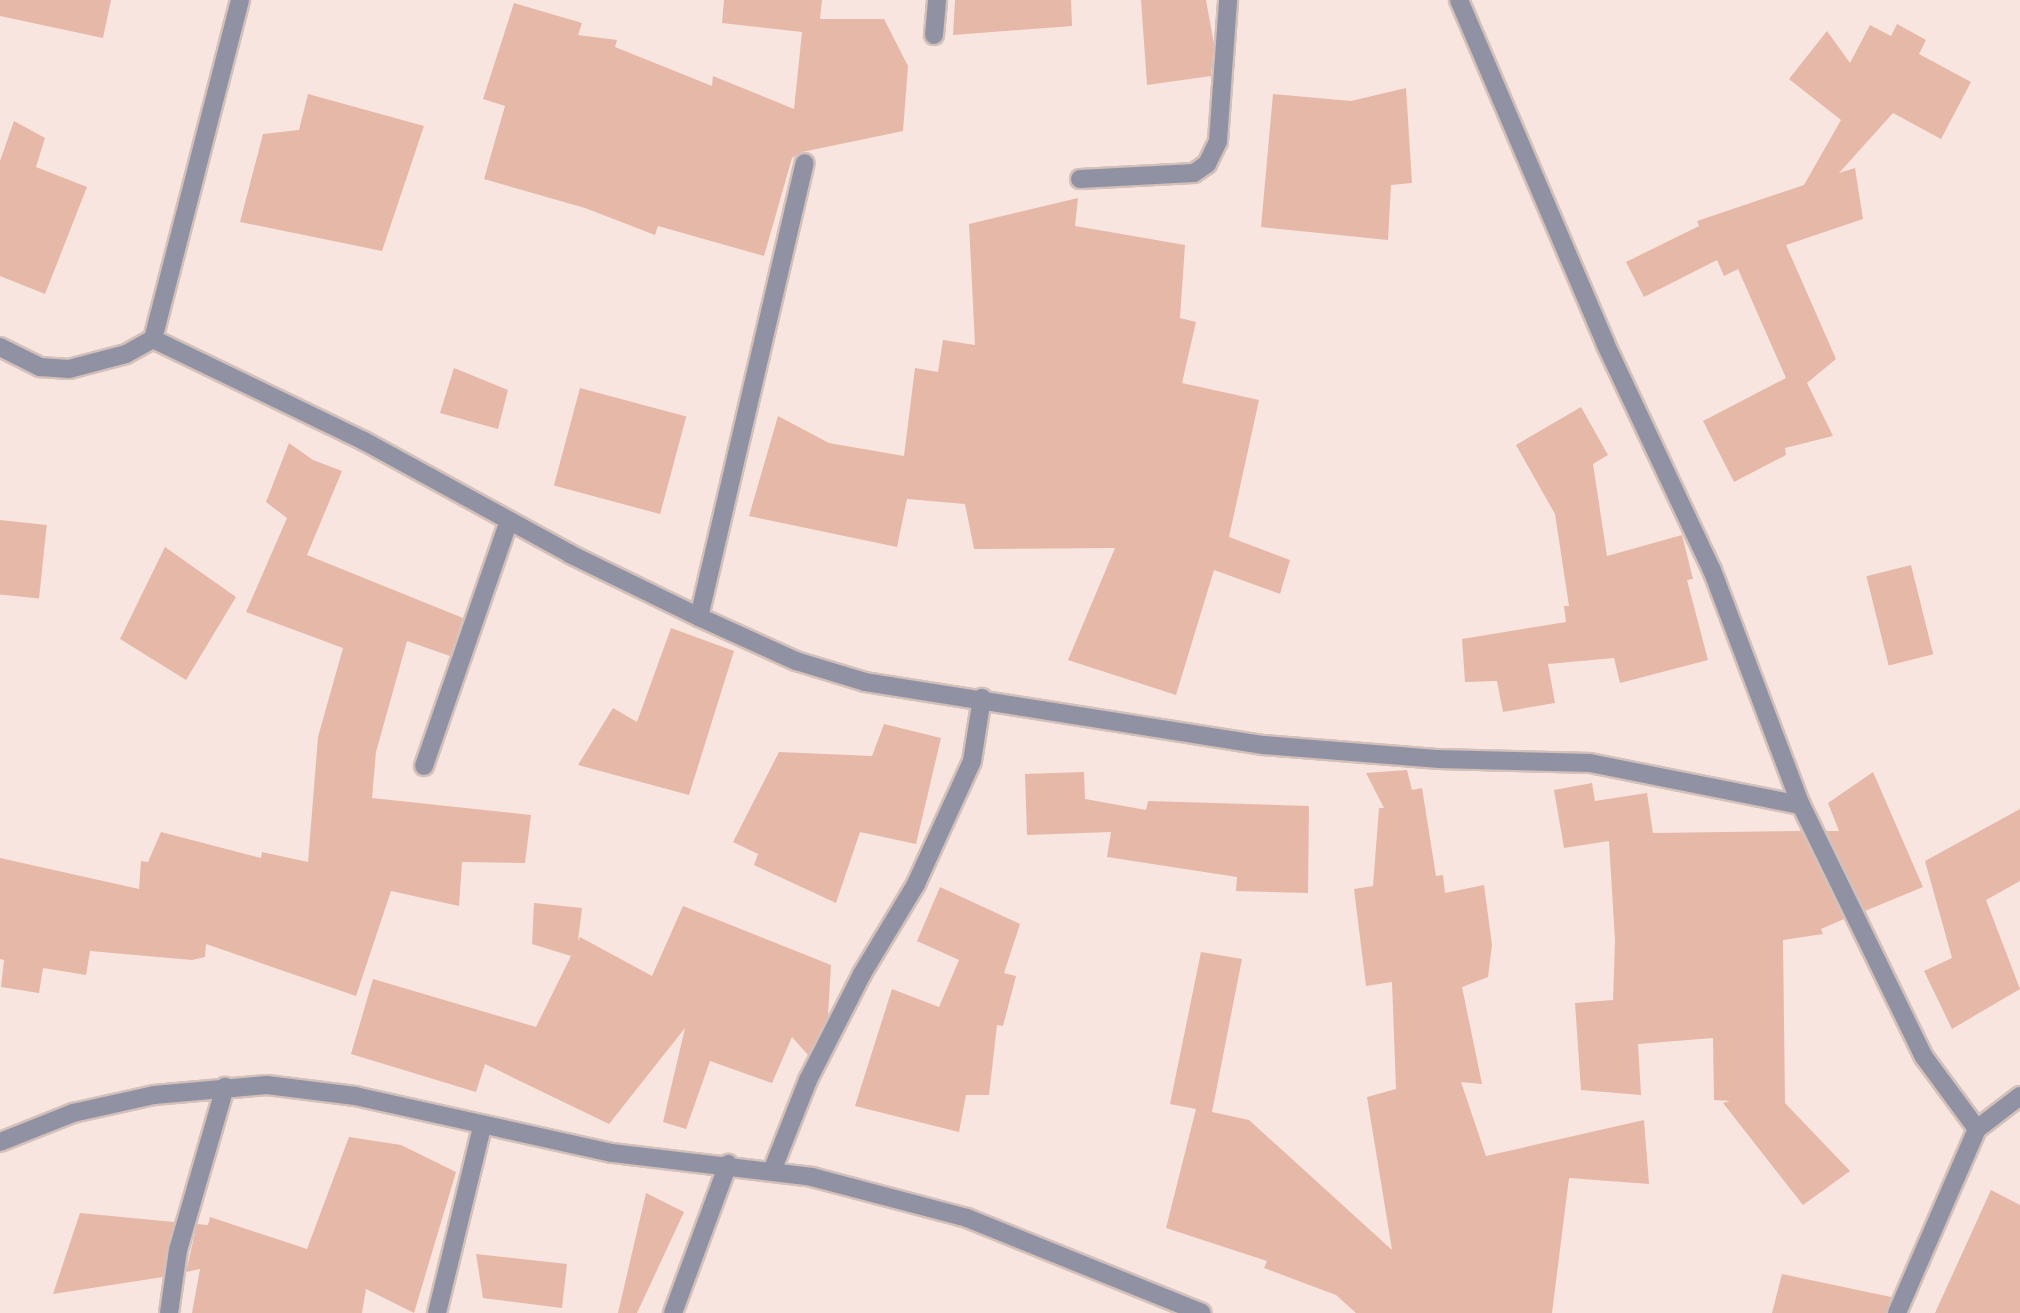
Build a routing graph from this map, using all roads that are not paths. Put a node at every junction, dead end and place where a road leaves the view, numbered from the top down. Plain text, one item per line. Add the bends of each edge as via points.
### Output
1 (240, 0) edge
2 (937, 0) edge
3 (1228, 0) edge
4 (1459, 0) edge
5 (934, 35) dead end
6 (805, 163) dead end
7 (1080, 178) dead end
8 (153, 338) junction
9 (0, 347) edge
10 (509, 520) junction
11 (699, 617) junction
12 (982, 698) junction
13 (424, 766) dead end
14 (1801, 805) junction
15 (225, 1087) junction
16 (2020, 1096) edge
17 (482, 1127) junction
18 (1977, 1129) junction
19 (0, 1142) edge
20 (728, 1164) junction
21 (772, 1171) junction
22 (169, 1313) edge
23 (437, 1313) edge
24 (673, 1313) edge
25 (1202, 1313) edge
26 (1897, 1313) edge

1 - 8 street
2 - 5 street
3 - 7 street via 1218,141 1206,164 1194,173
4 - 14 street via 1605,343 1712,570
6 - 11 street
8 - 9 street via 126,354 69,369 40,367
8 - 10 street via 364,441
10 - 11 street
10 - 13 street
11 - 12 street via 796,661 865,682
12 - 14 street via 1264,745 1438,759 1590,763
12 - 21 street via 972,761 916,884 862,974 808,1080
14 - 18 street via 1924,1057
15 - 17 street via 267,1085 355,1096
15 - 19 street via 153,1095 73,1114
15 - 22 street via 178,1250
16 - 18 street
17 - 20 street via 612,1153
17 - 23 street
18 - 26 street
20 - 21 street
20 - 24 street
21 - 25 street via 812,1177 967,1218

